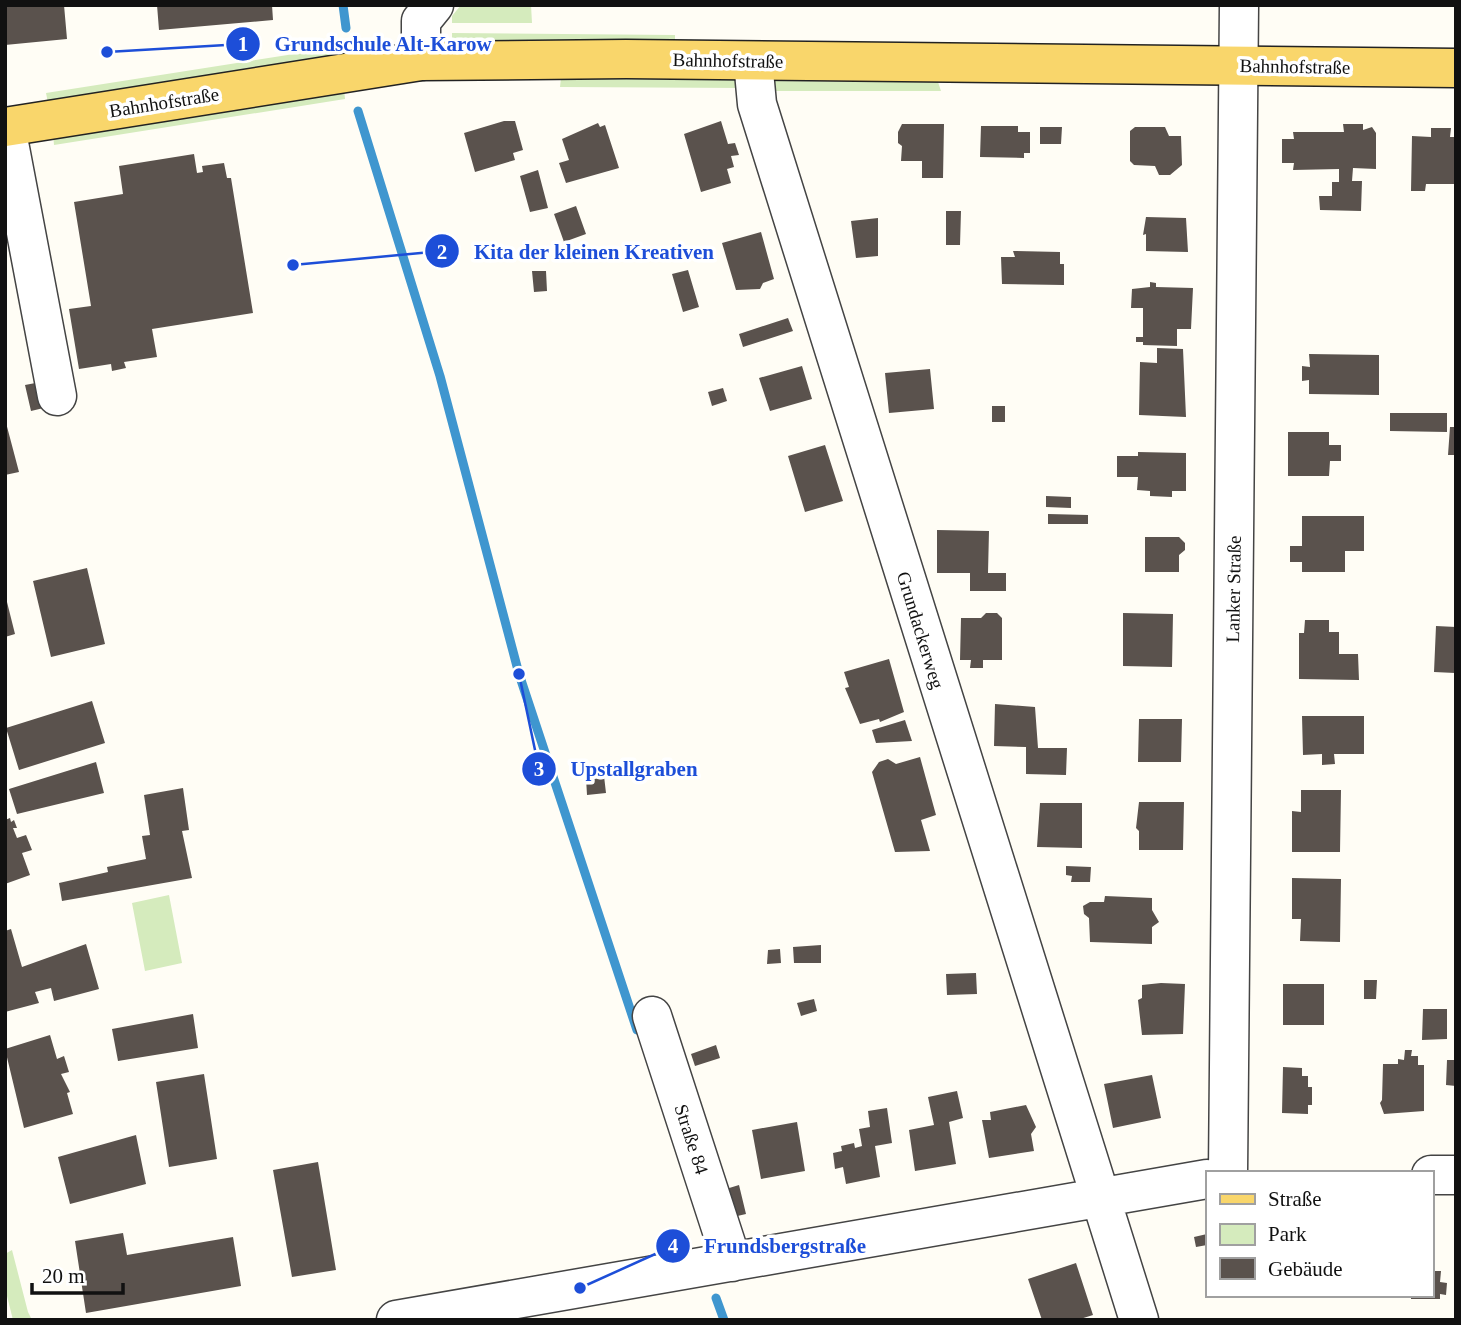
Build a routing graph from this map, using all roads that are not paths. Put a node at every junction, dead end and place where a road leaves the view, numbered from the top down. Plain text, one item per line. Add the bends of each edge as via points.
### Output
1 (434, 5) edge
2 (1239, 5) edge
3 (421, 61) junction
4 (753, 61) junction
5 (1238, 65) junction
6 (1456, 68) edge
7 (6, 127) edge
8 (57, 396) dead end
9 (652, 1016) dead end
10 (1228, 1171) edge
11 (1433, 1175) edge
12 (1456, 1175) edge
13 (1206, 1179) edge
14 (1098, 1198) junction
15 (732, 1262) junction
16 (396, 1320) edge
17 (1139, 1320) edge

1 - 3 street via 421,21
2 - 5 street, Lanker Straße
3 - 4 main road, Bahnhofstraße
3 - 7 main road, Bahnhofstraße
4 - 5 main road, Bahnhofstraße
4 - 14 street, Grundackerweg via 758,104
5 - 6 main road, Bahnhofstraße
5 - 10 street, Lanker Straße
7 - 8 street
9 - 15 street, Straße 84
11 - 12 street
13 - 14 street
14 - 15 street
14 - 17 street
15 - 16 street

